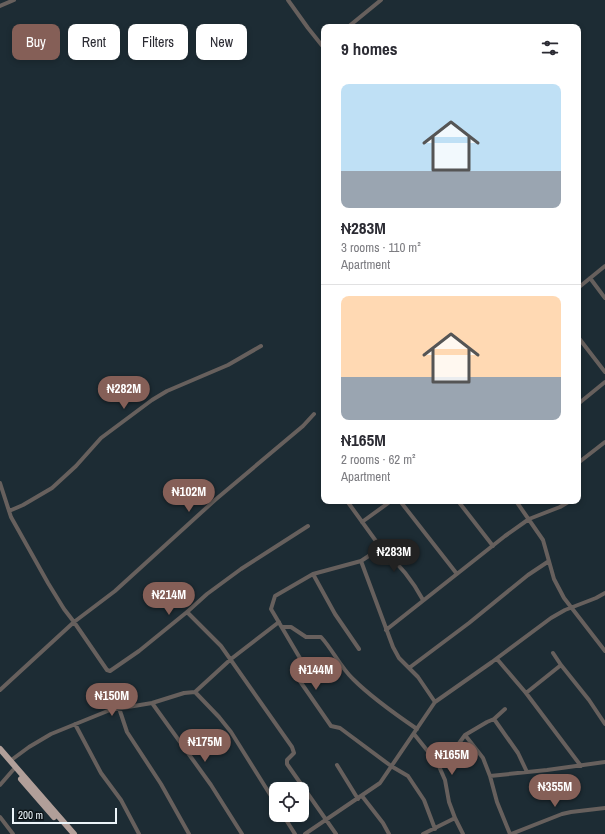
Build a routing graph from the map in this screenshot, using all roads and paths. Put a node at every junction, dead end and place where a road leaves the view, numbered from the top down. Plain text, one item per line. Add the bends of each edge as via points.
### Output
1 (14, 0) edge
2 (288, 0) edge
3 (381, 0) edge
4 (0, 6) edge
5 (352, 24) edge
6 (321, 43) edge
7 (605, 266) edge
8 (590, 278) junction
9 (581, 286) edge
10 (605, 298) edge
11 (581, 341) edge
12 (261, 346) dead end
13 (605, 372) edge
14 (605, 382) edge
15 (581, 402) edge
16 (314, 414) dead end
17 (605, 442) edge
18 (581, 461) edge
19 (0, 483) edge
20 (349, 504) edge
21 (387, 504) edge
22 (402, 504) edge
23 (460, 504) edge
24 (518, 504) edge
25 (565, 504) edge
26 (9, 511) junction
27 (529, 519) junction
28 (362, 522) junction
29 (308, 526) dead end
30 (493, 546) junction
31 (381, 548) junction
32 (361, 561) junction
33 (549, 561) junction
34 (313, 574) junction
35 (457, 574) junction
36 (605, 593) edge
37 (424, 600) junction
38 (571, 607) junction
39 (187, 612) junction
40 (74, 622) junction
41 (279, 622) junction
42 (283, 627) junction
43 (386, 630) junction
44 (604, 648) edge
45 (359, 649) dead end
46 (553, 653) dead end
47 (231, 659) junction
48 (497, 659) junction
49 (561, 665) junction
50 (409, 668) junction
51 (0, 690) edge
52 (195, 692) junction
53 (526, 692) junction
54 (435, 702) junction
55 (152, 703) junction
56 (118, 708) junction
57 (506, 709) dead end
58 (603, 718) edge
59 (494, 719) junction
60 (75, 724) junction
61 (605, 724) edge
62 (416, 730) junction
63 (414, 734) junction
64 (465, 735) junction
65 (0, 749) edge
66 (0, 756) edge
67 (10, 761) junction
68 (605, 762) edge
69 (438, 764) junction
70 (337, 765) dead end
71 (391, 766) junction
72 (580, 766) junction
73 (13, 770) junction
74 (527, 772) junction
75 (490, 776) junction
76 (0, 784) edge
77 (269, 793) edge
78 (360, 798) junction
79 (605, 808) edge
80 (0, 817) edge
81 (454, 818) junction
82 (325, 820) junction
83 (287, 822) edge
84 (435, 829) junction
85 (13, 834) edge
86 (69, 834) edge
87 (74, 834) edge
88 (139, 834) edge
89 (189, 834) edge
90 (242, 834) edge
91 (295, 834) edge
92 (305, 834) edge
93 (336, 834) edge
94 (389, 834) edge
95 (423, 834) edge
96 (463, 834) edge
97 (511, 834) edge

1 - 4 street
2 - 6 street
3 - 5 street
7 - 8 street
8 - 9 street
8 - 10 street
11 - 13 street
12 - 26 street via 228,365 152,400 102,438 52,488
14 - 15 street
16 - 40 street via 116,591
17 - 18 street
19 - 26 street
20 - 28 street
21 - 28 street
22 - 35 street
23 - 30 street
24 - 27 street
25 - 27 street
26 - 40 street via 48,583
27 - 30 street
27 - 33 street via 543,540
28 - 31 street
29 - 39 street via 241,569
30 - 35 street
31 - 32 street
31 - 37 street
32 - 34 street
32 - 43 street
33 - 38 street via 554,579
33 - 50 street
34 - 41 street via 276,596 271,609
34 - 45 street via 335,614
35 - 37 street
36 - 38 street
37 - 43 street
38 - 44 street
38 - 48 street via 551,618
39 - 40 street via 139,651 110,670 106,670
39 - 47 street
40 - 51 street
41 - 42 street
41 - 47 street
42 - 62 street via 291,627 306,637 320,637 352,679
42 - 71 street via 304,665 295,674 332,726 340,728
43 - 50 street via 399,658
46 - 49 street
47 - 52 street
47 - 82 street via 292,747 294,753 287,760 287,764
48 - 53 street
48 - 54 street
49 - 53 street
49 - 58 street
50 - 54 street
52 - 55 street
52 - 77 street via 231,732
53 - 72 street
54 - 62 street
55 - 56 street
55 - 90 street via 211,785
56 - 60 street
56 - 89 street via 127,732 161,784
57 - 59 street
58 - 61 street
59 - 64 street
59 - 74 street via 518,753
60 - 67 street via 51,734
60 - 88 street via 101,773 121,800
62 - 63 street
63 - 69 street
63 - 71 street
64 - 69 street
64 - 75 street via 483,758
65 - 67 highway
66 - 73 highway
67 - 87 highway
68 - 72 street
69 - 81 street via 445,780
70 - 78 street
71 - 78 street via 380,783
71 - 84 street via 408,776 424,800
72 - 74 street
73 - 76 street
73 - 86 highway
74 - 75 street
75 - 97 street via 497,802
78 - 82 street
78 - 94 street via 383,822
79 - 97 street via 562,814
80 - 85 street
81 - 84 street
81 - 96 street
82 - 92 street
82 - 93 street
83 - 91 street
84 - 95 street

